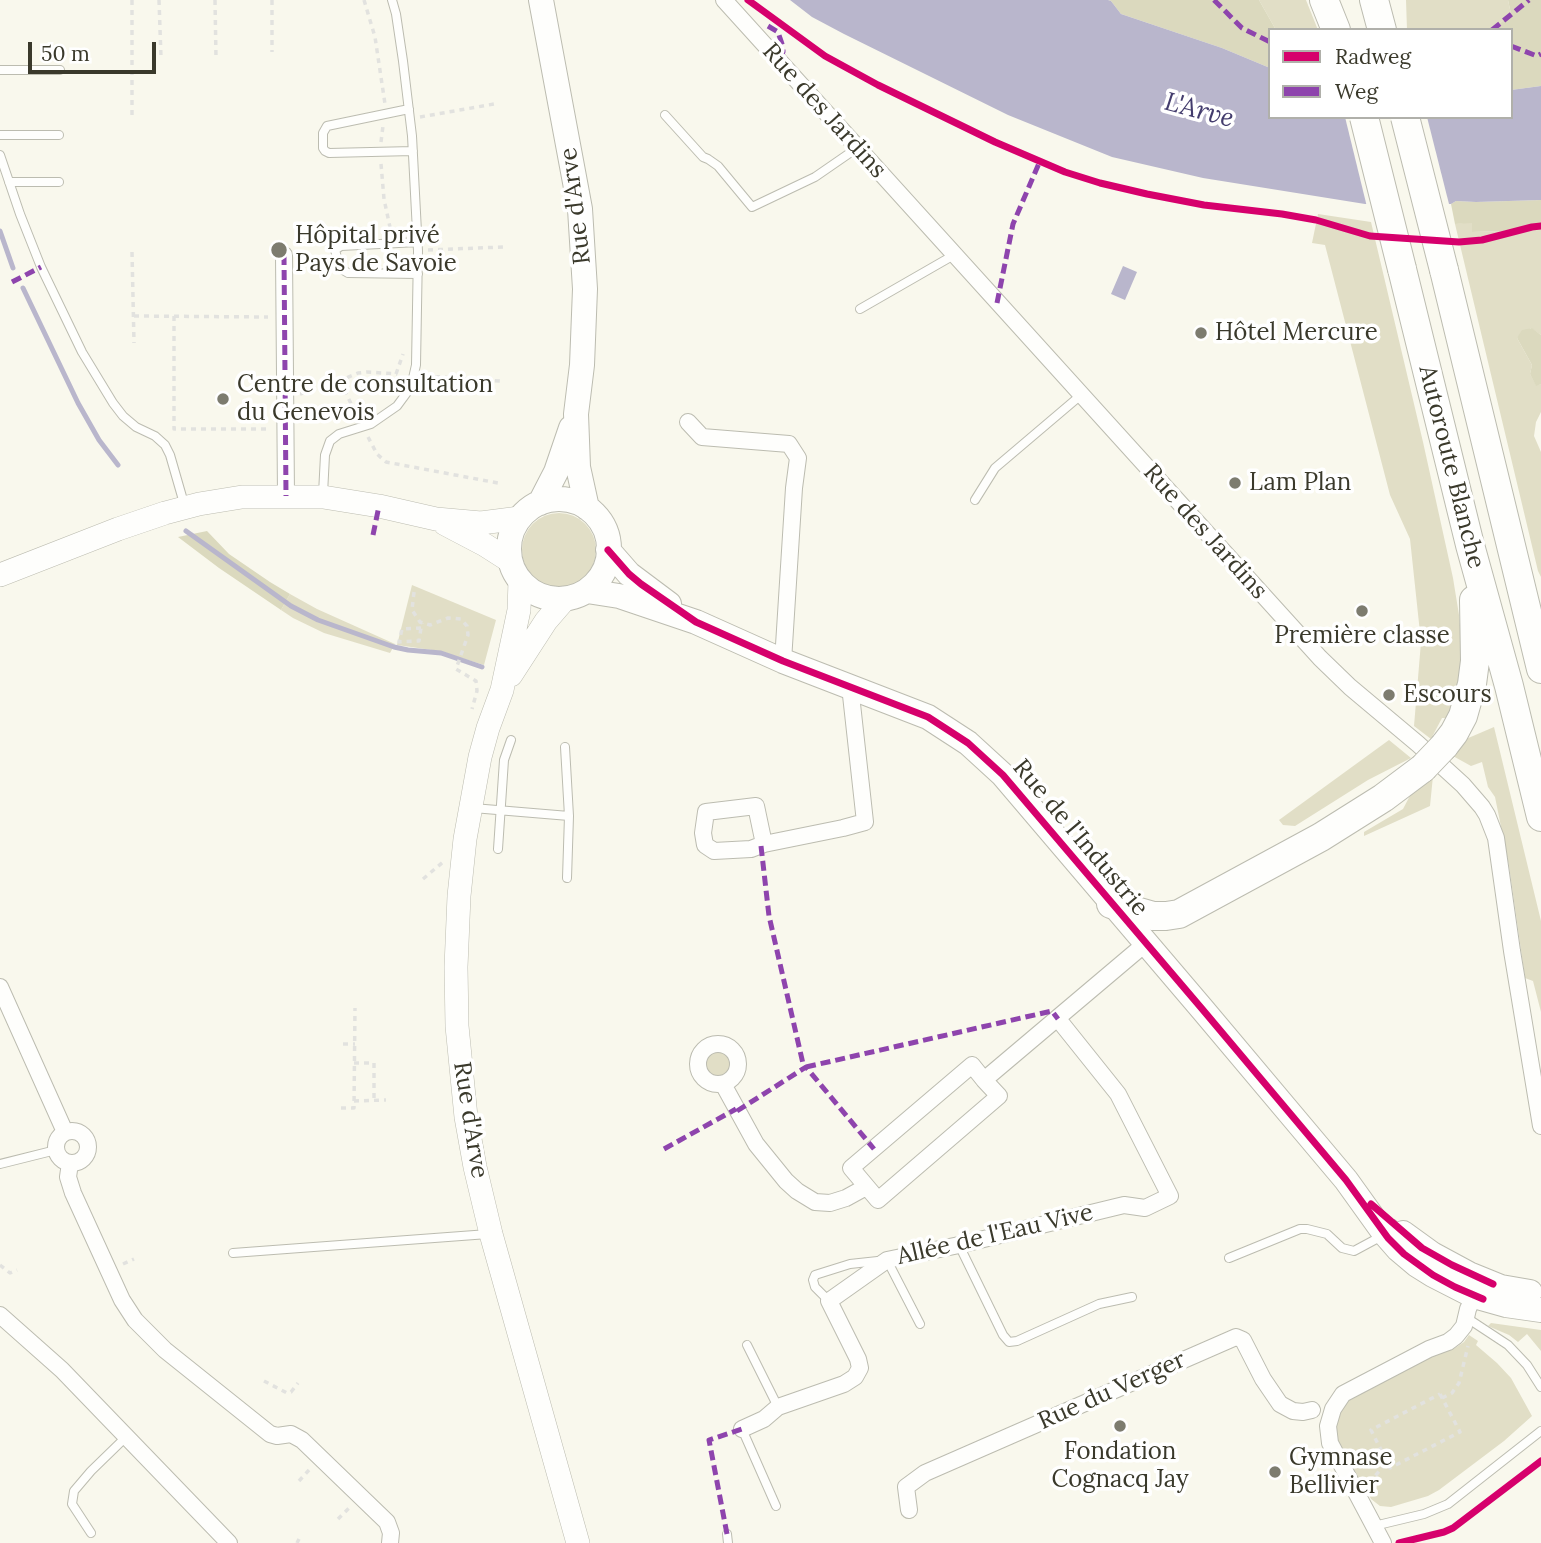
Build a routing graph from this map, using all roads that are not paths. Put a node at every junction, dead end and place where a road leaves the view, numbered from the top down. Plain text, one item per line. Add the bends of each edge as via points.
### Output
1 (392, 0) edge
2 (541, 0) edge
3 (724, 0) edge
4 (1324, 0) edge
5 (1340, 0) edge
6 (1374, 0) edge
7 (1390, 0) edge
8 (1335, 28) edge
9 (1345, 28) edge
10 (1381, 28) edge
11 (1390, 28) edge
12 (0, 70) edge
13 (61, 70) dead end
14 (409, 109) junction
15 (664, 115) dead end
16 (1364, 119) edge
17 (1406, 119) edge
18 (0, 135) edge
19 (59, 135) dead end
20 (857, 148) junction
21 (412, 151) junction
22 (0, 155) edge
23 (9, 181) junction
24 (59, 182) dead end
25 (418, 242) junction
26 (284, 255) dead end
27 (954, 255) junction
28 (418, 274) junction
29 (860, 309) dead end
30 (1081, 396) junction
31 (576, 414) junction
32 (688, 422) dead end
33 (286, 496) junction
34 (323, 497) junction
35 (975, 500) dead end
36 (540, 503) junction
37 (186, 507) junction
38 (587, 508) junction
39 (520, 518) junction
40 (436, 519) junction
41 (1470, 545) junction
42 (608, 550) junction
43 (515, 571) junction
44 (0, 575) edge
45 (576, 595) junction
46 (1527, 608) junction
47 (696, 622) junction
48 (1541, 652) edge
49 (783, 661) junction
50 (1541, 669) edge
51 (850, 686) junction
52 (502, 690) junction
53 (511, 740) dead end
54 (565, 747) dead end
55 (470, 807) junction
56 (500, 810) junction
57 (569, 816) junction
58 (1541, 817) edge
59 (764, 844) dead end
60 (498, 849) dead end
61 (567, 878) dead end
62 (1111, 904) junction
63 (1145, 944) junction
64 (0, 987) edge
65 (1058, 1019) junction
66 (985, 1080) junction
67 (723, 1084) dead end
68 (1541, 1126) edge
69 (65, 1132) junction
70 (56, 1150) junction
71 (70, 1163) junction
72 (0, 1164) edge
73 (866, 1187) junction
74 (1389, 1228) junction
75 (491, 1234) junction
76 (959, 1245) junction
77 (233, 1253) dead end
78 (1229, 1258) dead end
79 (887, 1259) junction
80 (1540, 1296) edge
81 (1132, 1297) dead end
82 (829, 1301) junction
83 (1476, 1302) junction
84 (0, 1315) edge
85 (920, 1324) dead end
86 (747, 1346) dead end
87 (1541, 1387) edge
88 (1343, 1394) junction
89 (778, 1407) junction
90 (1312, 1410) junction
91 (742, 1429) joint
92 (1541, 1431) edge
93 (127, 1436) junction
94 (1330, 1443) junction
95 (776, 1506) dead end
96 (909, 1510) dead end
97 (1374, 1526) junction
98 (91, 1532) dead end
99 (229, 1543) edge
100 (390, 1543) edge
101 (578, 1543) edge
102 (1383, 1543) edge

1 - 14 lane
2 - 31 main road, Rue d'Arve via 580,209 585,289
3 - 20 street, Rue des Jardins
4 - 8 highway
5 - 9 highway
6 - 10 highway
7 - 11 highway
12 - 13 lane
14 - 21 lane
14 - 21 lane via 327,126 323,148 327,152
15 - 20 lane via 752,206 815,177
16 - 41 highway, Autoroute Blanche, bridge
17 - 46 highway, Autoroute Blanche, bridge
18 - 19 lane
20 - 27 street, Rue des Jardins
21 - 25 lane
22 - 23 lane
23 - 24 lane
23 - 37 lane via 44,275 82,352 123,416 165,444
25 - 28 lane
25 - 28 lane via 341,246 335,252 348,273
26 - 33 street
27 - 29 lane
27 - 30 street, Rue des Jardins
28 - 34 lane via 411,387 397,406 371,424 339,434 327,445
30 - 35 lane via 995,468
30 - 68 street, Rue des Jardins via 1320,658 1482,807 1496,838
31 - 36 main road, Rue d'Arve
31 - 38 main road, Rue d'Arve via 578,467
32 - 49 street via 702,438 789,444 799,458
33 - 34 main road
33 - 37 main road via 242,497
34 - 40 main road
36 - 38 main road via 559,499
36 - 39 main road
37 - 44 main road
38 - 42 main road via 603,526
39 - 40 main road via 481,523
39 - 43 main road via 510,538
40 - 43 main road via 485,545
41 - 58 highway, Autoroute Blanche
41 - 62 highway, bridge via 1476,644 1470,695 1454,733 1423,768 1321,837 1186,911 1159,916
42 - 45 main road via 603,573 593,586
42 - 47 main road, Rue de l'Industrie via 641,584
43 - 45 main road via 531,591 544,597
43 - 52 main road, Rue d'Arve via 517,619
45 - 47 main road, Rue de l'Industrie via 620,596
45 - 52 main road, Rue d'Arve via 546,621
46 - 48 highway
46 - 50 highway, Autoroute Blanche
47 - 49 main road, Rue de l'Industrie
49 - 51 main road, Rue de l'Industrie
51 - 59 street via 866,828
51 - 62 main road, Rue de l'Industrie via 928,717 968,743 1003,775
52 - 55 main road, Rue d'Arve via 480,757
53 - 56 lane via 504,760
54 - 57 lane
55 - 56 lane
55 - 75 main road, Rue d'Arve via 459,896 457,1026 466,1118
56 - 57 lane
56 - 60 lane
57 - 61 lane
62 - 63 main road, Rue de l'Industrie
63 - 65 street
63 - 74 main road, Rue de l'Industrie
64 - 69 street
65 - 66 street
65 - 76 street, Allée de l'Eau Vive via 1118,1094 1170,1196 1145,1208 1124,1205
66 - 73 street via 999,1096 877,1200
66 - 73 street via 972,1065 851,1168
67 - 73 street via 756,1143 797,1191 815,1202 830,1203
69 - 70 street via 57,1139
69 - 71 street via 79,1133 87,1144 84,1157
70 - 71 street
70 - 72 lane
71 - 100 street via 73,1193 135,1320 165,1350 270,1434 291,1434 302,1440 387,1522
74 - 78 lane via 1354,1251 1317,1230 1300,1230
74 - 83 main road, Rue de l'Industrie via 1443,1261
75 - 77 lane
75 - 101 main road, Rue d'Arve
76 - 79 street, Allée de l'Eau Vive
76 - 81 lane via 1009,1342 1099,1304
79 - 82 street, Allée de l'Eau Vive
79 - 82 lane via 819,1272 813,1280 815,1287
79 - 85 lane
80 - 83 main road, Rue de l'Industrie via 1518,1291
82 - 89 street via 860,1368 844,1384
83 - 87 lane via 1482,1328 1522,1359
83 - 88 street via 1452,1339
84 - 93 street
86 - 89 lane
88 - 90 street
88 - 94 street via 1330,1415
89 - 91 street
90 - 94 street
90 - 96 street, Rue du Verger via 1298,1412 1280,1404 1243,1340 1236,1337 925,1473 906,1487
91 - 95 lane
92 - 97 lane via 1443,1507
93 - 98 lane via 74,1491 72,1504
93 - 99 street
94 - 97 street
97 - 102 street

